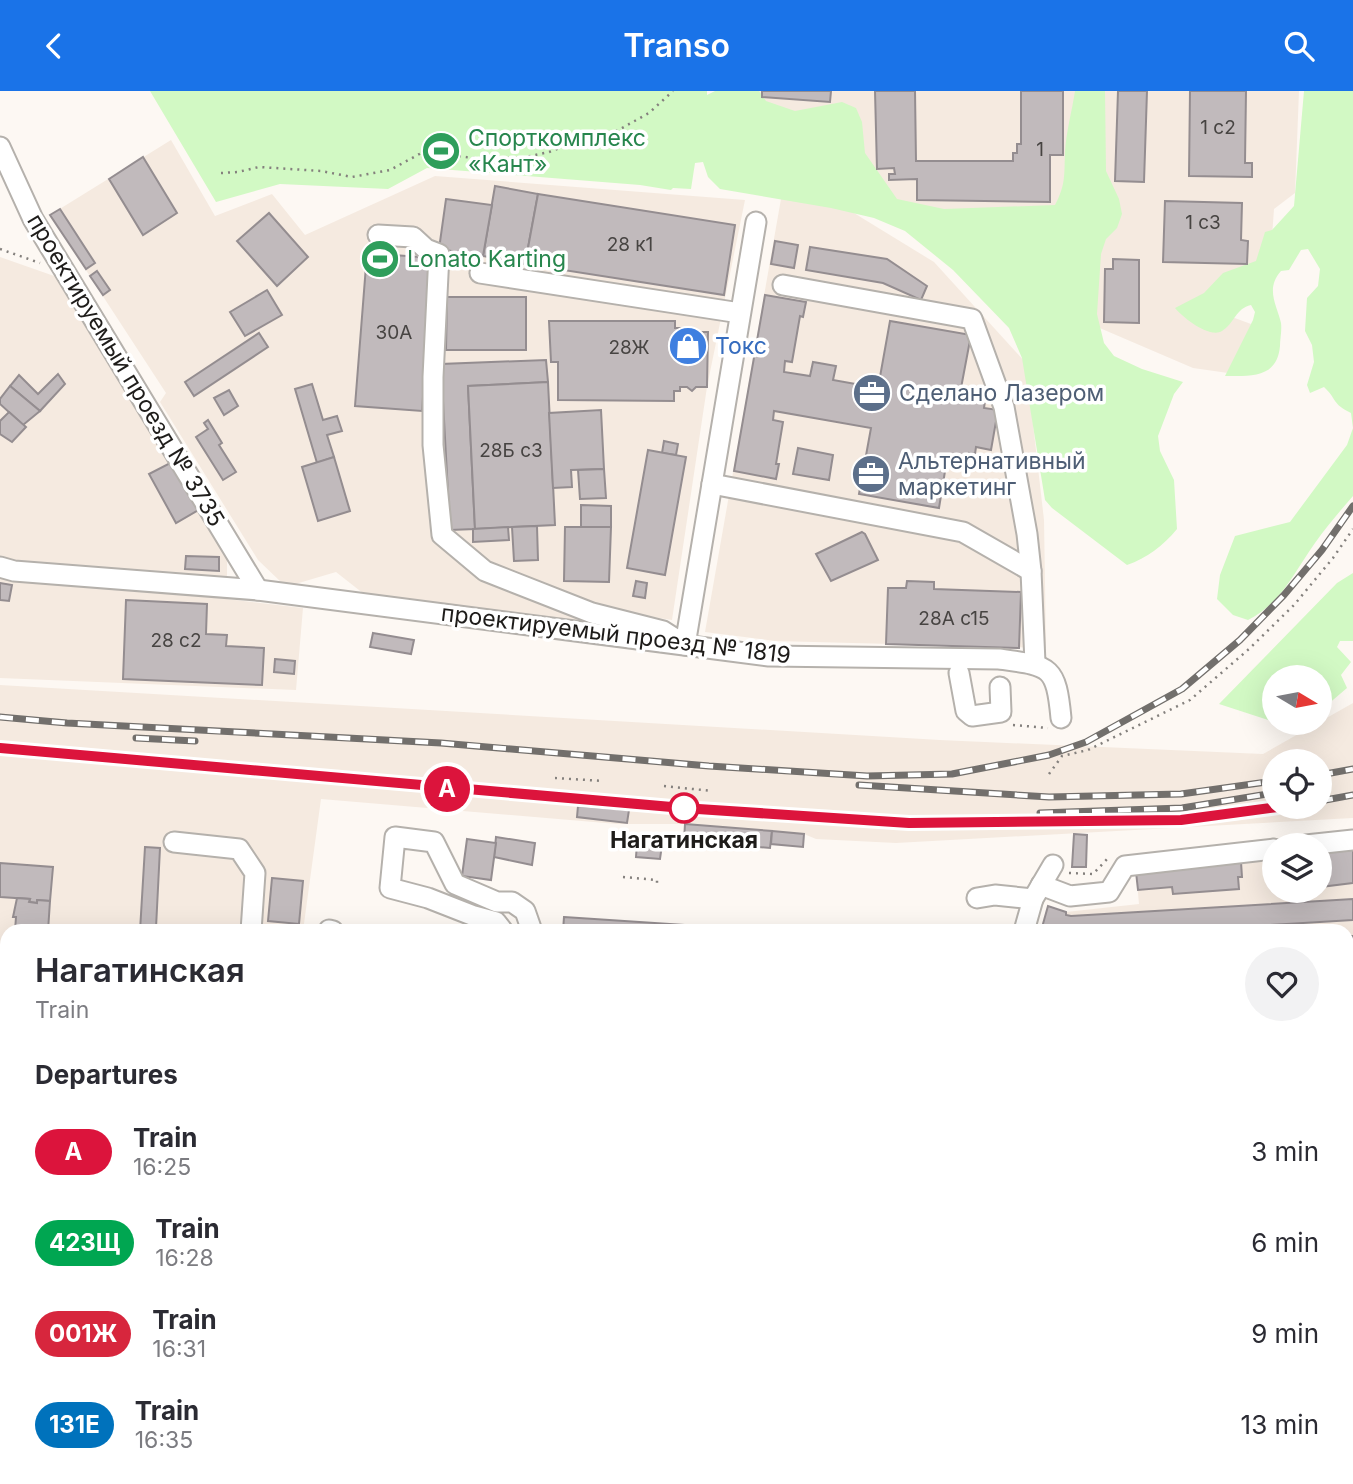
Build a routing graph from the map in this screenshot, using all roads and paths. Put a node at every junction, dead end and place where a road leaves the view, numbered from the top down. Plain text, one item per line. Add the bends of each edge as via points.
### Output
1 (673, 91) edge
2 (0, 147) edge
3 (221, 173) dead end
4 (756, 222) dead end
5 (378, 235) dead end
6 (0, 249) edge
7 (65, 272) junction
8 (480, 273) dead end
9 (783, 285) dead end
10 (740, 313) junction
11 (712, 484) junction
12 (1353, 529) edge
13 (0, 567) edge
14 (1031, 572) junction
15 (258, 590) junction
16 (685, 645) junction
17 (1035, 663) junction
18 (959, 673) dead end
19 (1000, 687) dead end
20 (1001, 712) junction
21 (1055, 723) joint
22 (1049, 774) dead end
23 (555, 778) dead end
24 (603, 781) dead end
25 (664, 786) dead end
26 (712, 791) dead end
27 (628, 835) dead end
28 (668, 840) dead end
29 (1353, 840) edge
30 (174, 842) dead end
31 (1332, 842) edge
32 (1262, 850) edge
33 (1053, 865) dead end
34 (623, 877) dead end
35 (657, 883) dead end
36 (1037, 892) junction
37 (977, 898) dead end
38 (251, 924) edge
39 (498, 924) edge
40 (530, 924) edge
41 (1026, 924) edge

1 - 3 path via 649,113 613,133 522,158 472,158 425,151 390,170 352,177 259,167
2 - 7 street, проектируемый проезд № 3735 via 33,219
4 - 10 street
5 - 16 street via 413,237 439,254 433,445 442,535 485,571 592,613 663,631
6 - 7 path
7 - 15 street, проектируемый проезд № 3735
8 - 10 street
9 - 14 street via 972,319 1004,407
10 - 11 street
11 - 14 street via 963,532
11 - 16 street
12 - 22 path via 1294,604 1189,700 1088,750 1062,756
13 - 15 street, проектируемый проезд № 1819
14 - 17 street
15 - 16 street, проектируемый проезд № 1819
16 - 17 street, проектируемый проезд № 1819 via 769,656
17 - 21 street via 1048,670 1058,687
18 - 20 street via 968,713
19 - 20 street
20 - 21 path via 1016,726
23 - 24 path
25 - 26 path
27 - 28 path
29 - 31 street
30 - 38 street via 239,849 255,873
32 - 36 street via 1125,866 1109,892 1070,896
33 - 36 street
34 - 35 path
36 - 37 street
36 - 41 street
39 - 40 street via 390,888 395,837 434,842 455,884 497,902 512,902 525,911

